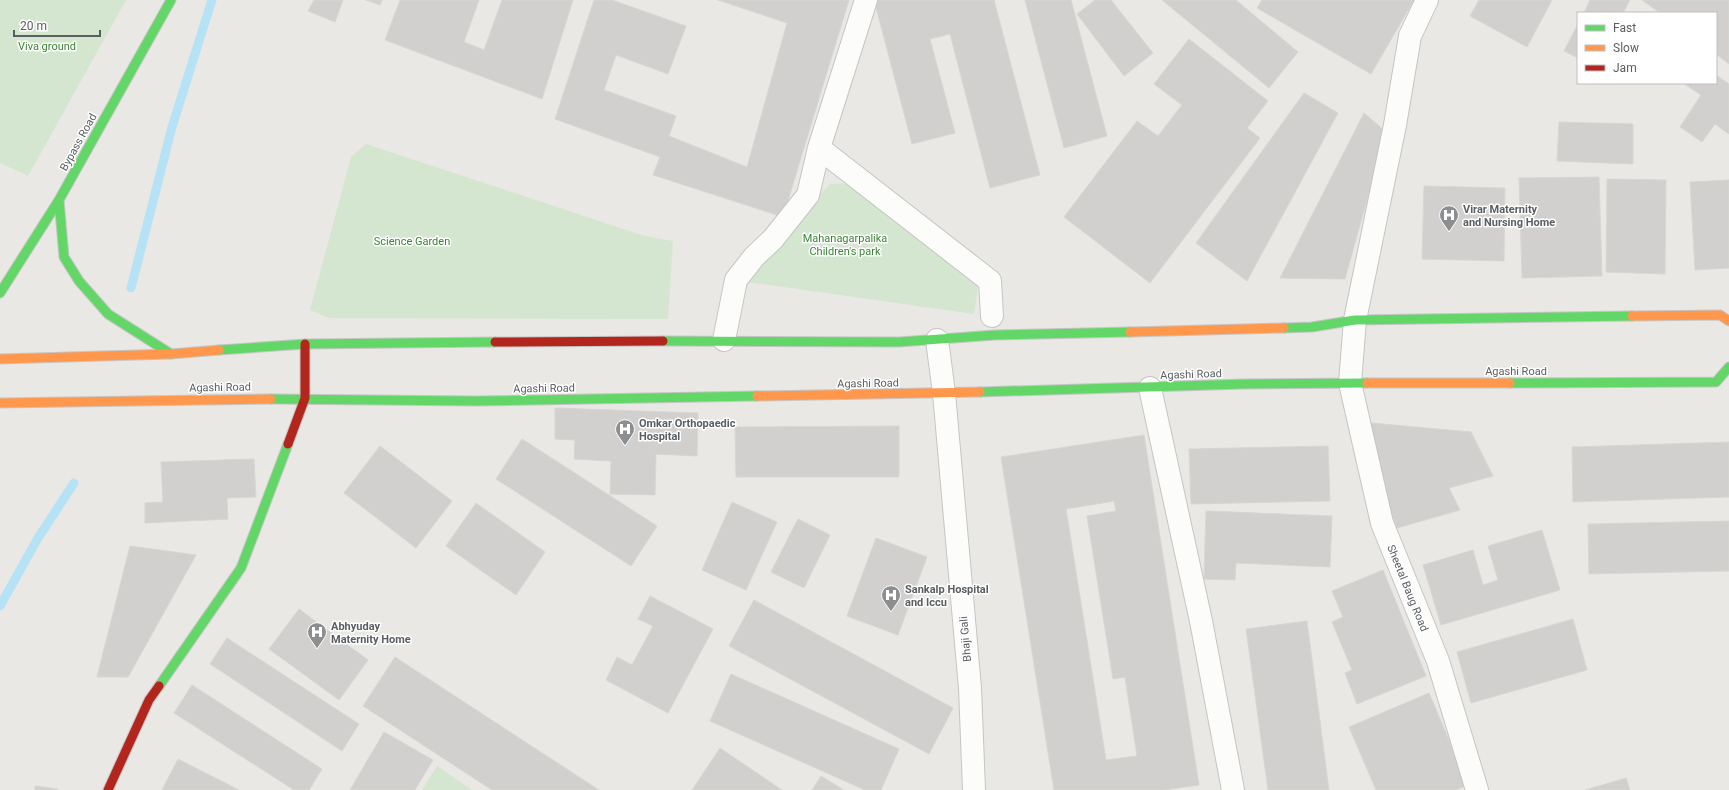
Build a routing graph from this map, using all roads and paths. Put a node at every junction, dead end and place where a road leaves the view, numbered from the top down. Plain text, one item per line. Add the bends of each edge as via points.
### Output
1 (171, 0) edge
2 (866, 0) edge
3 (1426, 0) edge
4 (819, 148) junction
5 (59, 200) junction
6 (0, 293) edge
7 (992, 316) dead end
8 (1355, 320) junction
9 (1729, 321) edge
10 (724, 340) junction
11 (937, 340) junction
12 (305, 344) junction
13 (171, 354) junction
14 (0, 359) edge
15 (1729, 367) edge
16 (1350, 383) junction
17 (1150, 388) junction
18 (944, 394) junction
19 (305, 398) junction
20 (0, 403) edge
21 (108, 790) edge
22 (974, 790) edge
23 (1233, 790) edge
24 (1476, 790) edge

1 - 5 street, Bypass Road
2 - 4 street
3 - 8 street, Sheetal Baug Road via 1410,36 1395,125
4 - 7 street via 990,281
4 - 10 street via 808,195 736,280
5 - 6 street, Bypass Road
5 - 13 street via 64,257 80,281 108,314
8 - 9 street via 1720,315
8 - 11 street via 1312,327 995,335
8 - 16 street, Sheetal Baug Road
10 - 11 street
10 - 12 street
11 - 18 street, Bhaji Gali
12 - 13 street
12 - 19 street
13 - 14 street
15 - 16 street, Agashi Road via 1716,382
16 - 17 street, Agashi Road
16 - 24 street, Sheetal Baug Road via 1382,523 1438,661
17 - 18 street, Agashi Road
17 - 23 street via 1201,621
18 - 19 street, Agashi Road via 476,401
18 - 22 street, Bhaji Gali via 970,688
19 - 20 street, Agashi Road
19 - 21 street via 241,568 149,700

